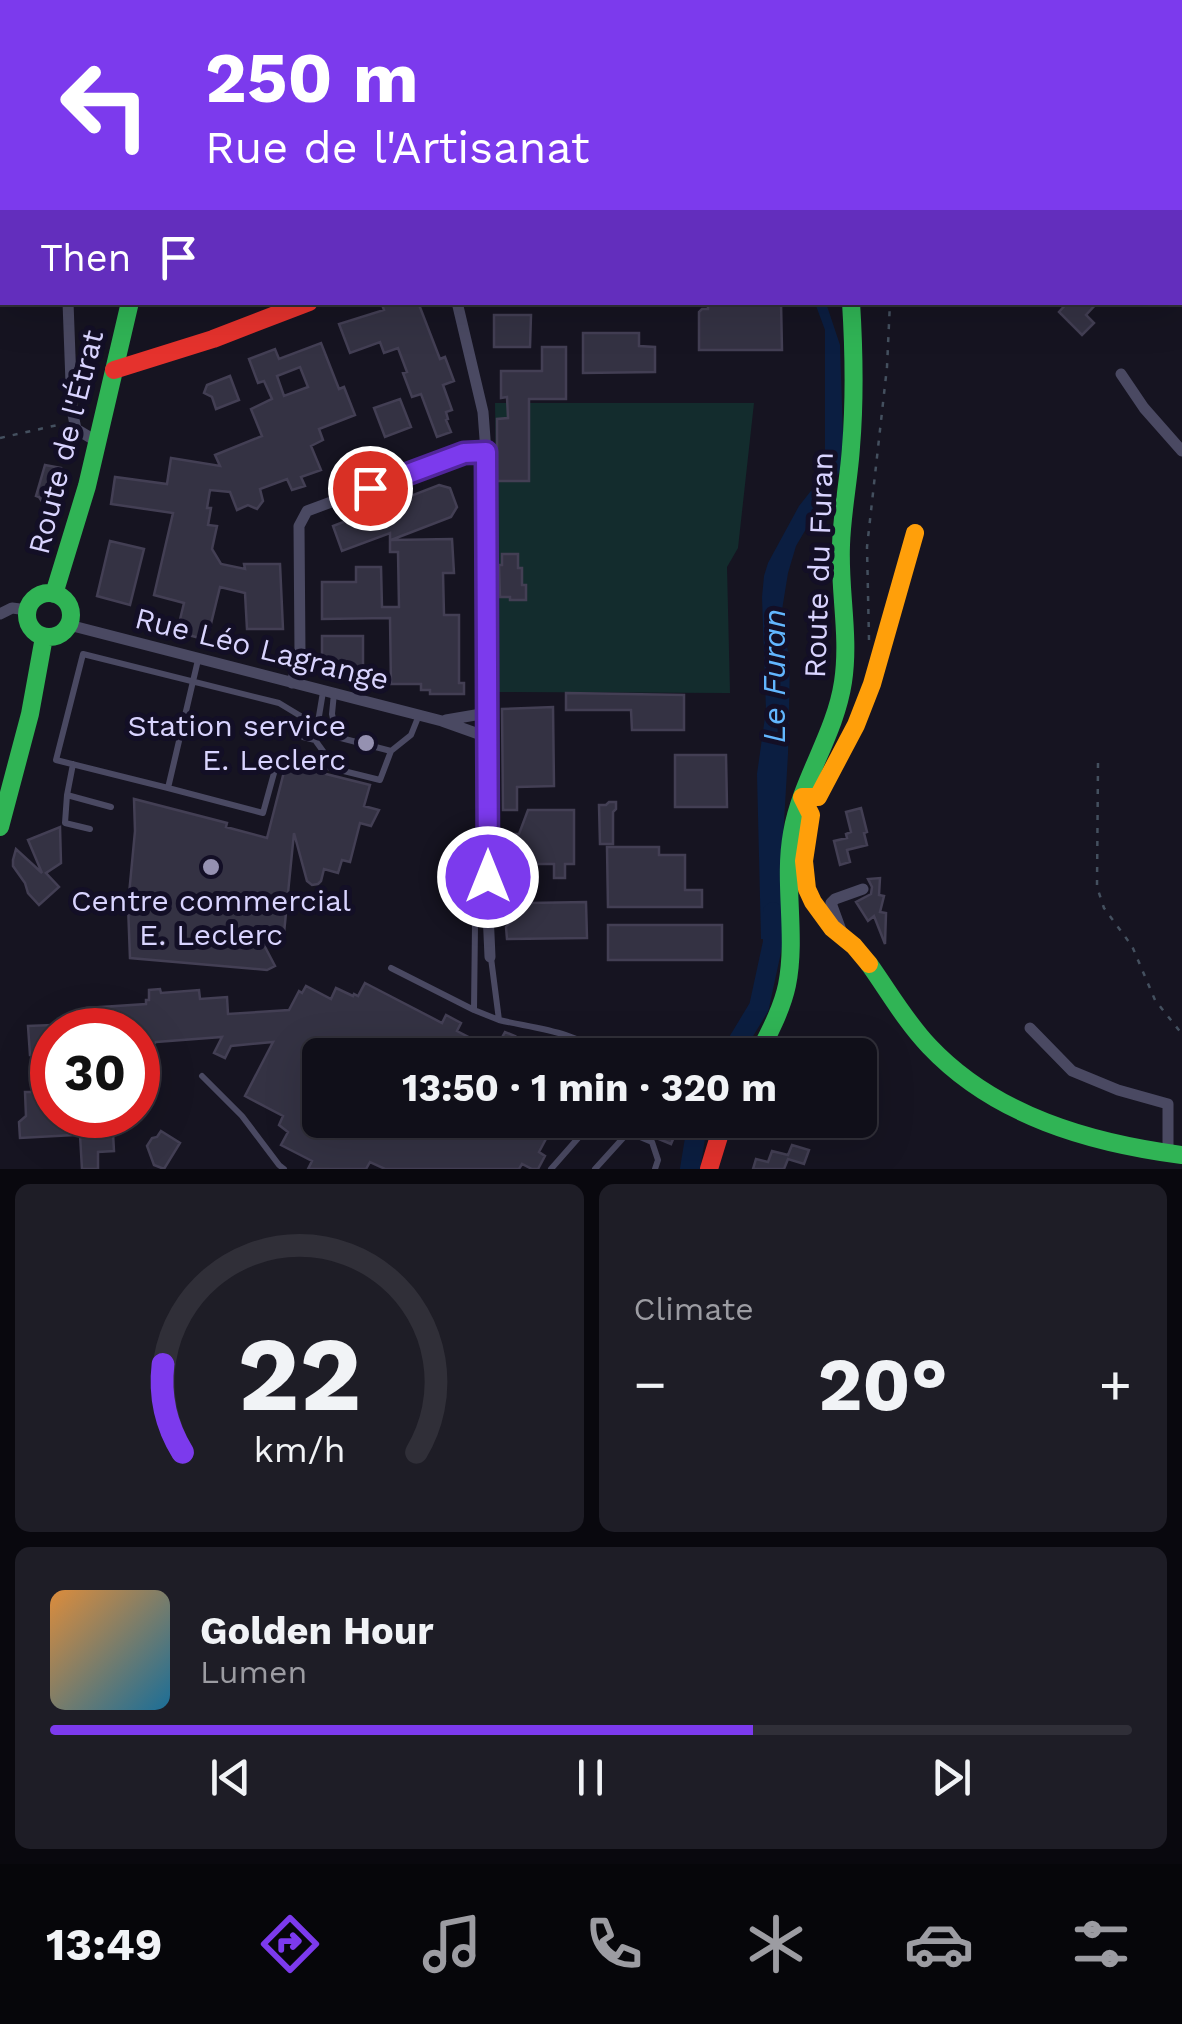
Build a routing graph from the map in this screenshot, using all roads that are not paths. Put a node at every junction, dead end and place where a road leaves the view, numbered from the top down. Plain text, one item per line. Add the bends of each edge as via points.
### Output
1 (68, 305) edge
2 (129, 305) edge
3 (303, 305) edge
4 (459, 305) edge
5 (850, 305) edge
6 (120, 344) junction
7 (170, 355) junction
8 (114, 370) junction
9 (1122, 374) dead end
10 (96, 441) junction
11 (1182, 451) edge
12 (486, 452) junction
13 (915, 533) dead end
14 (54, 594) junction
15 (28, 610) junction
16 (0, 614) edge
17 (69, 624) junction
18 (44, 637) junction
19 (198, 658) junction
20 (193, 682) junction
21 (292, 683) junction
22 (329, 692) junction
23 (487, 713) junction
24 (419, 715) junction
25 (442, 721) junction
26 (317, 726) junction
27 (302, 736) dead end
28 (486, 737) junction
29 (315, 740) junction
30 (391, 751) junction
31 (73, 764) junction
32 (336, 769) junction
33 (168, 788) junction
34 (66, 795) junction
35 (802, 797) junction
36 (110, 807) dead end
37 (0, 827) edge
38 (90, 829) dead end
39 (863, 889) dead end
40 (488, 912) junction
41 (844, 938) junction
42 (490, 957) joint
43 (392, 968) dead end
44 (474, 1010) junction
45 (500, 1020) junction
46 (1030, 1028) dead end
47 (570, 1038) edge
48 (767, 1038) edge
49 (202, 1076) dead end
50 (578, 1138) edge
51 (718, 1138) edge
52 (1175, 1155) edge
53 (284, 1169) edge
54 (551, 1169) edge
55 (595, 1169) edge
56 (655, 1169) edge
57 (709, 1169) edge

1 - 10 street via 72,410 76,429
2 - 6 main road, Route de l'Étrat
3 - 7 main road
4 - 12 street
5 - 35 main road, Route du Furan via 852,440 841,556 844,683
6 - 7 main road
6 - 8 main road, Route de l'Étrat
7 - 8 main road
8 - 10 main road, Route de l'Étrat
9 - 11 street
10 - 14 main road, Route de l'Étrat
12 - 21 street via 464,453 307,512 299,526 300,654
12 - 23 street
13 - 35 main road via 856,725 818,796
14 - 15 main road via 34,599
14 - 17 main road via 69,607
15 - 16 street
15 - 18 main road via 32,630
17 - 18 main road via 57,636
17 - 19 street, Rue Léo Lagrange
18 - 37 main road
19 - 20 lane
19 - 21 street, Rue Léo Lagrange
20 - 26 lane via 278,703
20 - 31 lane via 82,654 56,760
20 - 33 lane
21 - 22 street, Rue Léo Lagrange
22 - 24 street, Rue Léo Lagrange
22 - 26 lane
22 - 30 lane via 337,738
23 - 25 street
23 - 28 street
24 - 25 street, Rue Léo Lagrange
24 - 30 lane via 411,735
25 - 28 street, Rue Léo Lagrange
26 - 29 lane
27 - 29 lane
28 - 40 street
29 - 32 lane
30 - 32 lane via 380,780
31 - 33 lane
31 - 34 lane
32 - 33 lane via 279,755 263,813
34 - 36 lane
34 - 38 lane via 65,822
35 - 41 main road via 811,815 803,856 806,886
35 - 48 main road, Route du Furan via 789,868 787,983
39 - 41 street via 832,904
40 - 42 street
40 - 44 lane via 475,925
41 - 52 main road via 930,1048 1003,1104 1065,1129
42 - 45 lane
43 - 44 lane
44 - 45 lane
45 - 47 lane
46 - 52 street via 1072,1071 1168,1104
49 - 53 lane
50 - 54 lane
51 - 57 main road
55 - 56 lane via 632,1134 652,1142

